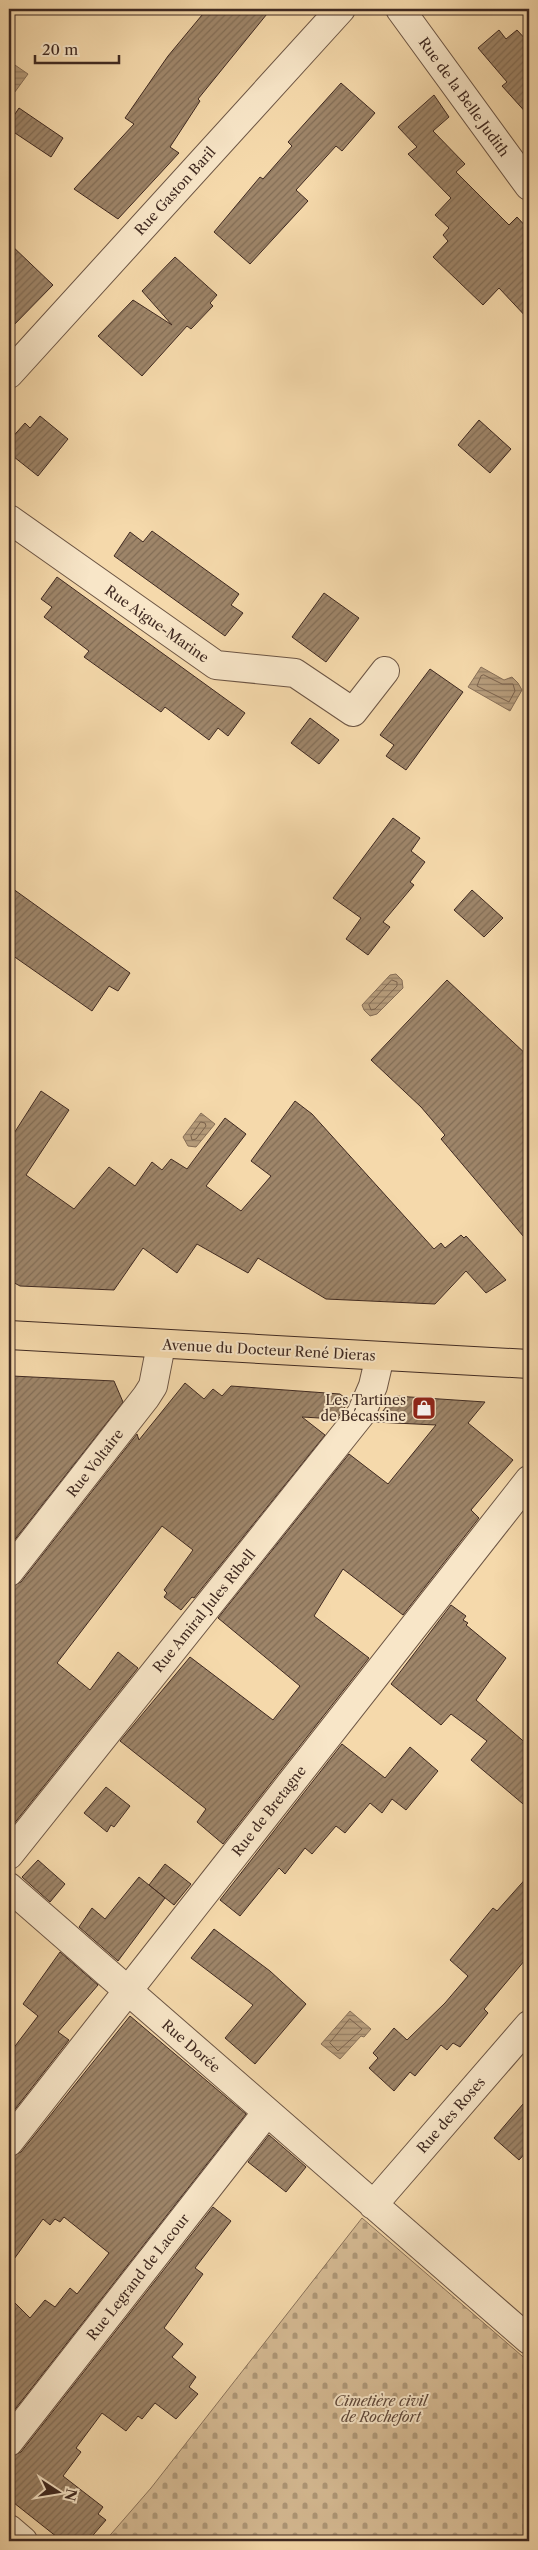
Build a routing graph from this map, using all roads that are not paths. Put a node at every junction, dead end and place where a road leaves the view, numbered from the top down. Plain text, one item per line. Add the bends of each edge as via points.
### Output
1 (341, 9) edge
2 (400, 9) edge
3 (529, 186) edge
4 (9, 374) edge
5 (9, 520) edge
6 (385, 671) dead end
7 (9, 1335) edge
8 (161, 1345) junction
9 (380, 1356) junction
10 (529, 1364) edge
11 (529, 1480) edge
12 (9, 1572) edge
13 (9, 1855) edge
14 (9, 1887) edge
15 (127, 1990) junction
16 (529, 2026) edge
17 (267, 2112) junction
18 (9, 2142) edge
19 (373, 2204) junction
20 (529, 2340) edge
21 (9, 2442) edge
22 (9, 2529) edge
23 (23, 2541) edge

1 - 4 street, Rue Gaston Baril
2 - 3 street, Rue de la Belle Judith
5 - 6 street, Rue Aigue-Marine via 216,665 295,674 353,712
7 - 8 main road, Avenue du Docteur René Dieras
8 - 9 main road, Avenue du Docteur René Dieras
8 - 12 street, Rue Voltaire via 153,1386 146,1397
9 - 10 main road, Avenue du Docteur René Dieras
9 - 13 street, Rue Amiral Jules Ribell via 373,1386 361,1414
11 - 15 street, Rue de Bretagne
14 - 15 street, Rue Dorée
15 - 17 street, Rue Dorée
15 - 18 street, Rue de Bretagne
16 - 19 street, Rue des Roses
17 - 19 street, Rue Dorée
17 - 21 street, Rue Legrand de Lacour
19 - 20 street, Rue Dorée
22 - 23 street

